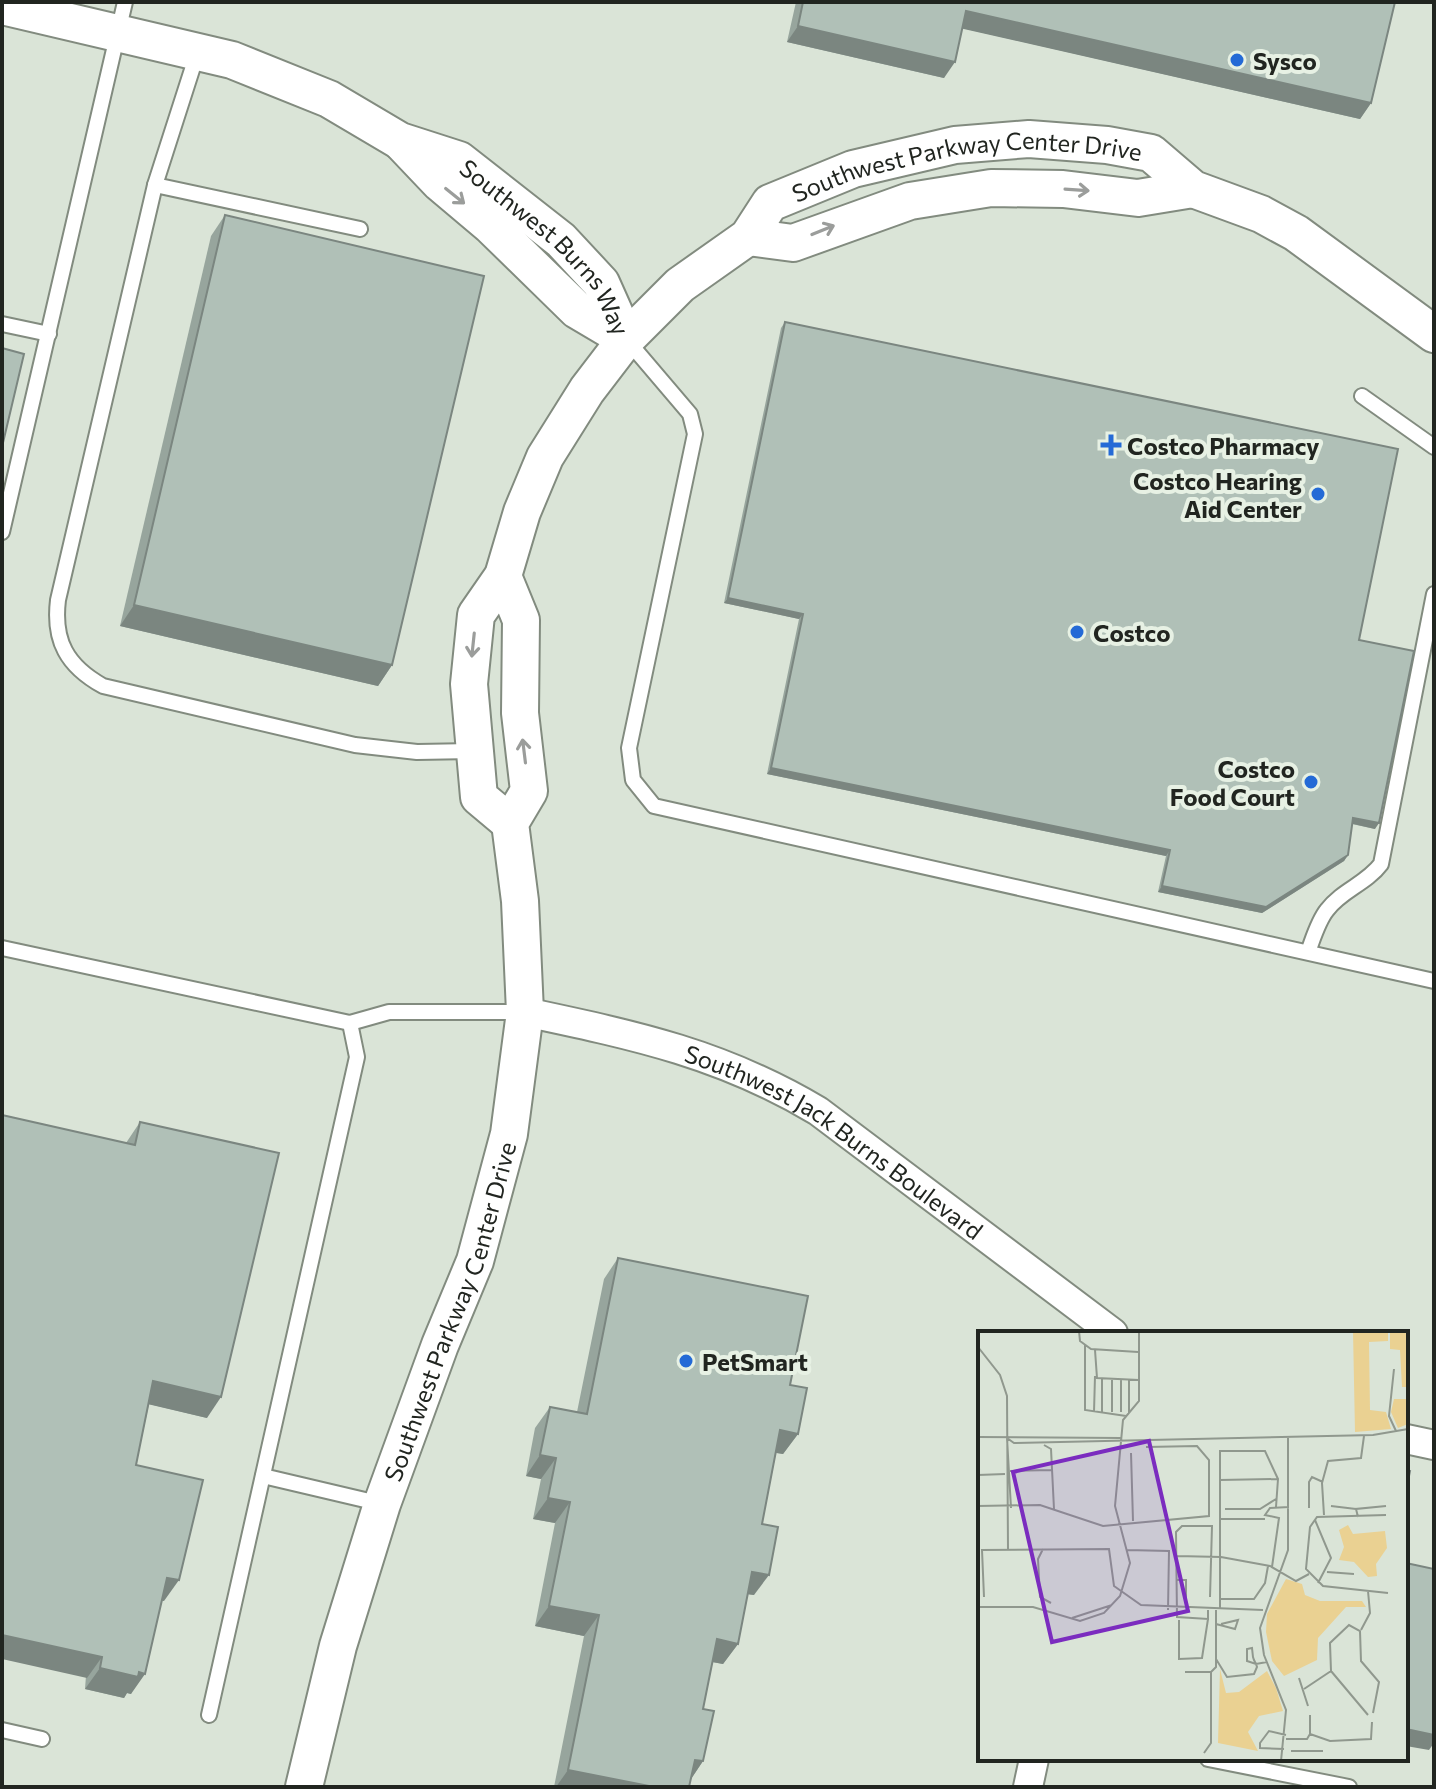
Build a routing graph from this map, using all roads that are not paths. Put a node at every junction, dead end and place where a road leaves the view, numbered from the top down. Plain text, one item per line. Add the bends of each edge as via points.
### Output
1 (2, 6) edge
2 (122, 17) edge
3 (198, 50) junction
4 (155, 185) junction
5 (1193, 189) junction
6 (360, 229) dead end
7 (748, 237) junction
8 (2, 324) edge
9 (49, 334) junction
10 (1434, 334) edge
11 (626, 339) junction
12 (1362, 396) dead end
13 (1434, 447) edge
14 (2, 532) edge
15 (503, 576) junction
16 (1434, 594) edge
17 (473, 751) junction
18 (510, 823) junction
19 (2, 948) edge
20 (1308, 952) junction
21 (1434, 981) edge
22 (525, 1012) junction
23 (350, 1023) junction
24 (1109, 1331) edge
25 (1408, 1439) edge
26 (1434, 1445) edge
27 (263, 1476) junction
28 (382, 1504) junction
29 (209, 1715) dead end
30 (2, 1730) edge
31 (42, 1739) dead end
32 (1034, 1761) edge
33 (1218, 1761) edge
34 (304, 1787) edge
35 (1028, 1787) edge
36 (1349, 1787) edge

1 - 2 street, Southwest Burns Way
2 - 3 street, Southwest Burns Way
2 - 9 lane
3 - 4 lane
3 - 11 street, Southwest Burns Way via 267,72 400,141 459,160 561,240 601,283
4 - 6 lane
4 - 17 lane via 58,600 55,624 69,661 103,686 355,745
7 -> 5 street, Southwest Parkway Center Drive via 793,243 910,201 991,188 1138,198
5 - 7 street, Southwest Parkway Center Drive via 1151,153 1029,139 955,145 853,169 803,188 770,203
5 - 10 street, Southwest Parkway Center Drive via 1296,233
7 - 11 street, Southwest Parkway Center Drive via 680,285
8 - 9 lane
9 - 14 lane
11 - 15 street, Southwest Parkway Center Drive via 545,457
11 - 20 lane via 690,414 695,434 629,748 633,780 654,806
12 - 13 lane
15 -> 17 street, Southwest Parkway Center Drive via 476,615 469,684
18 -> 15 street via 529,791 520,713 521,620
16 - 20 lane via 1381,864 1369,880 1325,911
17 - 18 street, Southwest Parkway Center Drive via 479,797
18 - 22 street, Southwest Parkway Center Drive
19 - 23 lane
20 - 21 lane
22 - 23 lane via 389,1012
22 - 24 street, Southwest Jack Burns Boulevard via 655,1040 767,1081 818,1111
22 - 28 street, Southwest Parkway Center Drive via 509,1134 489,1217
23 - 27 lane via 357,1057
25 - 26 street
27 - 28 lane
27 - 29 lane
28 - 34 street, Southwest Parkway Center Drive via 338,1646
30 - 31 lane
32 - 35 street
33 - 36 lane

